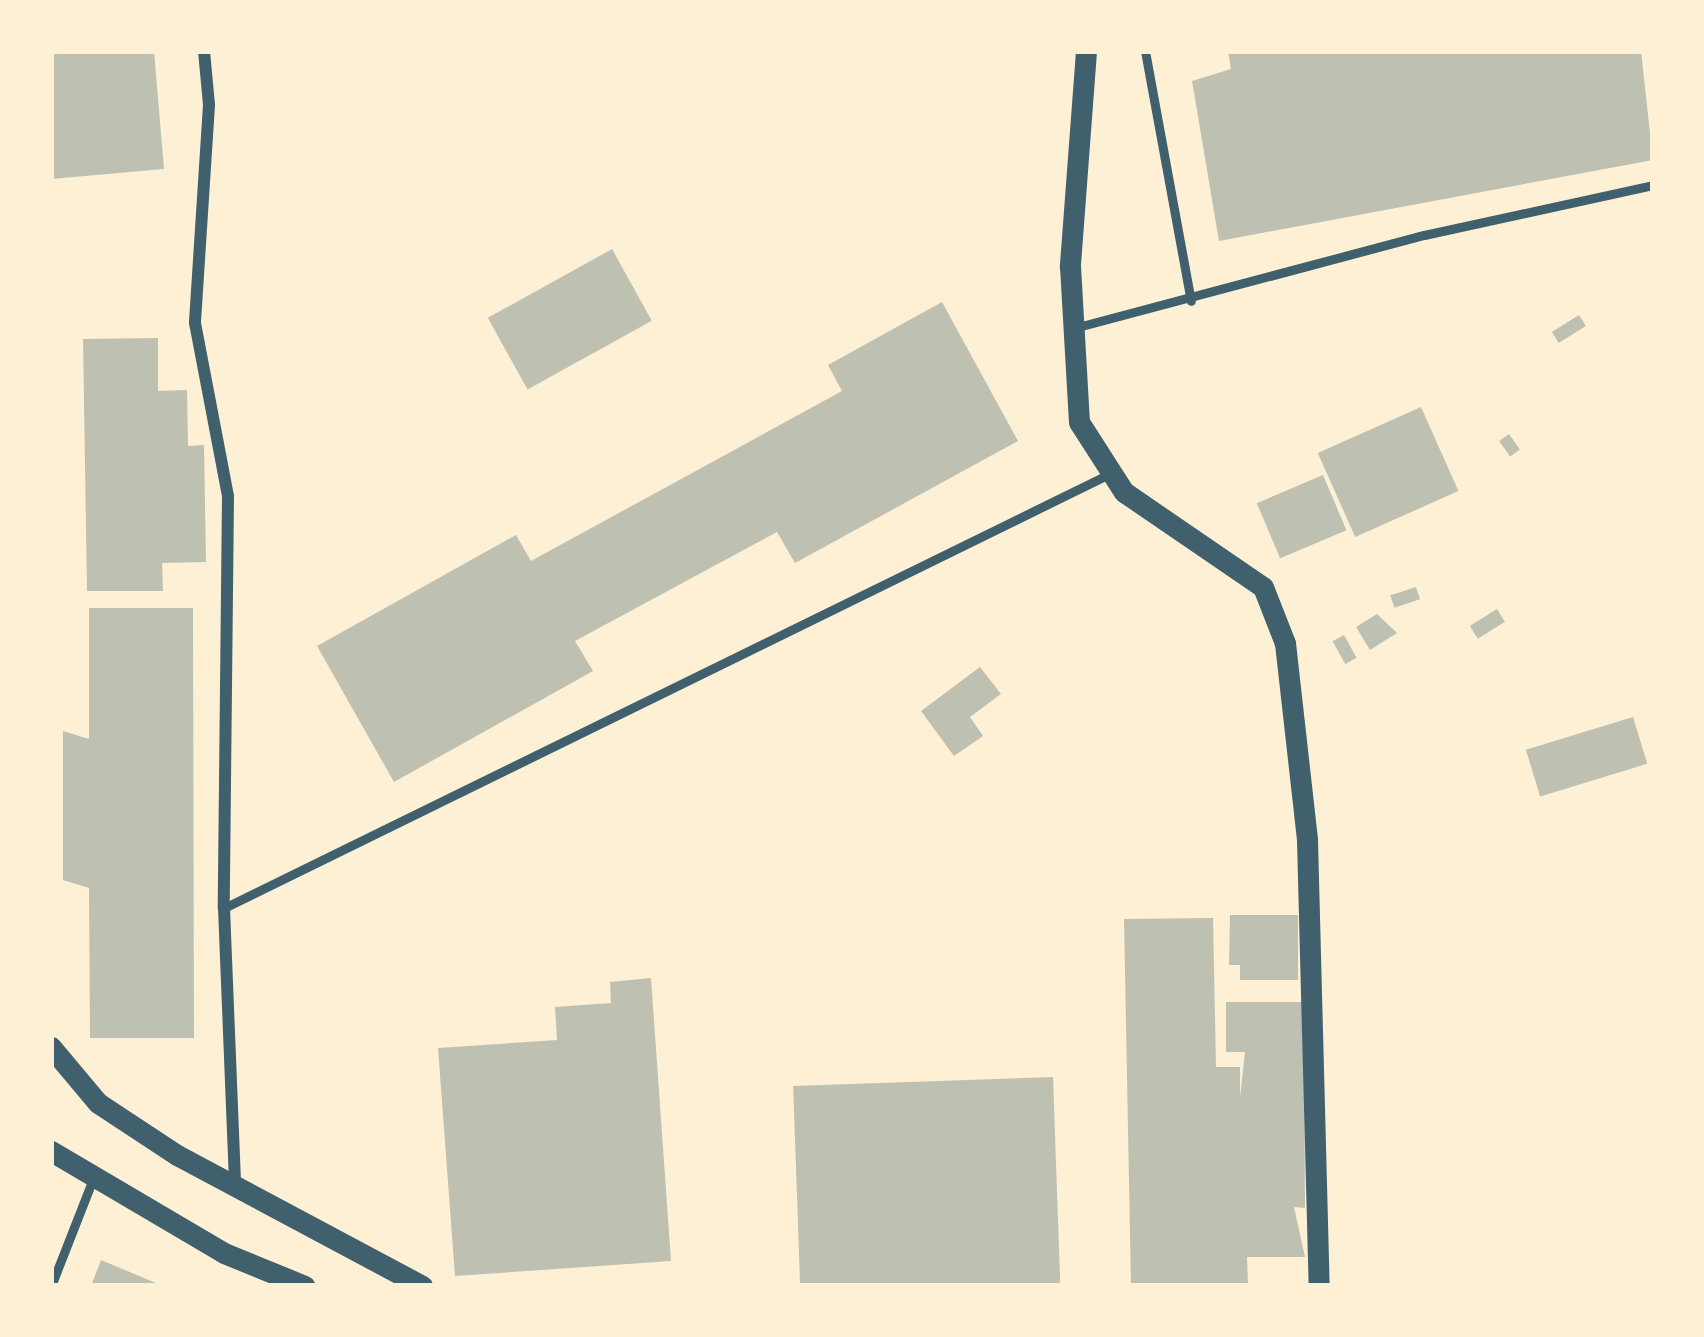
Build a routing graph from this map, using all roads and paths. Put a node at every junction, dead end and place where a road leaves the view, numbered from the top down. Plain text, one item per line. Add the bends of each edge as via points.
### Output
1 (204, 51) edge
2 (1086, 51) edge
3 (1145, 51) edge
4 (1653, 185) edge
5 (1191, 302) junction
6 (1069, 329) junction
7 (1107, 475) junction
8 (224, 908) junction
9 (51, 1047) edge
10 (51, 1151) edge
11 (94, 1176) junction
12 (236, 1186) junction
13 (51, 1286) edge
14 (305, 1286) edge
15 (422, 1286) edge
16 (1319, 1286) edge

1 - 8 street via 209,105 195,323 228,496
2 - 6 street
3 - 5 lane
4 - 5 lane via 1424,235
5 - 6 lane
6 - 7 street via 1073,403
7 - 8 lane
7 - 16 street via 1253,577 1277,612 1307,840
8 - 12 street
9 - 12 street via 98,1103
10 - 11 street
11 - 13 lane
11 - 14 street via 224,1253
12 - 15 street

